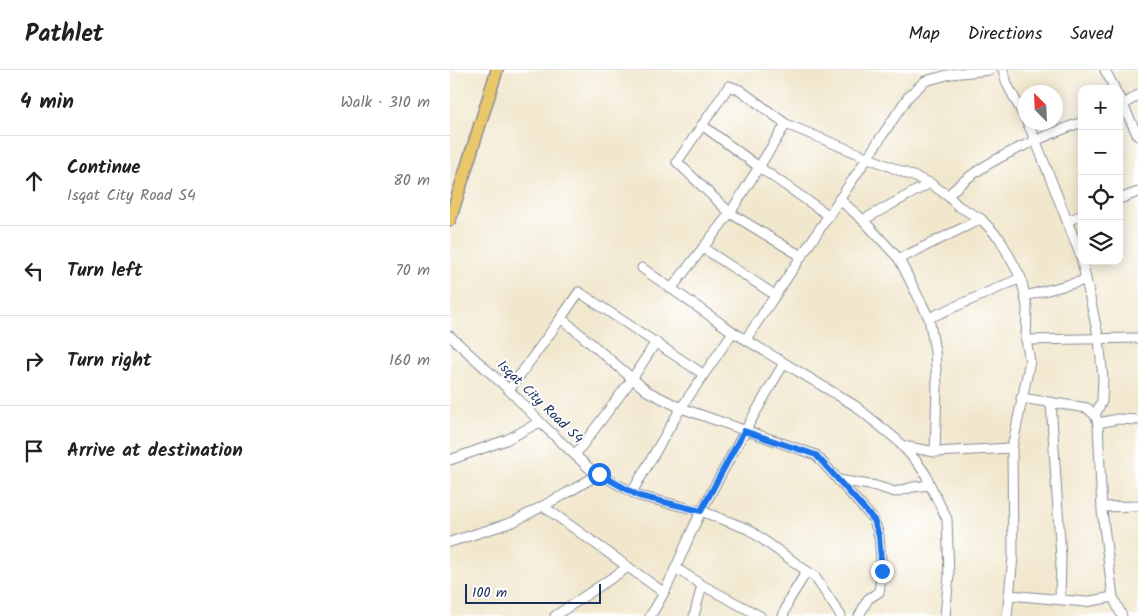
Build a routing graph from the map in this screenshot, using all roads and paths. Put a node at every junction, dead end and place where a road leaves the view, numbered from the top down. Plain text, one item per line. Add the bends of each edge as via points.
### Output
1 (498, 70) edge
2 (990, 70) edge
3 (1003, 70) edge
4 (1105, 70) edge
5 (1113, 85) edge
6 (1138, 95) edge
7 (1018, 105) edge
8 (1123, 106) edge
9 (1123, 109) edge
10 (702, 124) junction
11 (786, 124) junction
12 (1078, 124) edge
13 (1030, 130) edge
14 (1138, 136) edge
15 (1035, 140) junction
16 (867, 158) junction
17 (760, 167) junction
18 (930, 183) junction
19 (1138, 192) edge
20 (948, 196) junction
21 (1123, 198) edge
22 (839, 199) junction
23 (730, 213) junction
24 (828, 215) junction
25 (1078, 217) edge
26 (981, 219) junction
27 (450, 220) edge
28 (863, 220) junction
29 (1067, 221) junction
30 (703, 248) junction
31 (1078, 250) edge
32 (801, 256) junction
33 (900, 258) junction
34 (1083, 265) edge
35 (642, 268) dead end
36 (1021, 278) junction
37 (1086, 280) junction
38 (671, 289) junction
39 (775, 295) junction
40 (1025, 296) junction
41 (561, 318) junction
42 (929, 318) junction
43 (733, 332) junction
44 (450, 336) edge
45 (1138, 338) edge
46 (746, 340) junction
47 (1026, 340) junction
48 (1099, 340) junction
49 (656, 342) junction
50 (784, 363) junction
51 (703, 374) junction
52 (632, 379) junction
53 (509, 390) junction
54 (1021, 398) junction
55 (1050, 402) junction
56 (680, 408) junction
57 (1097, 419) junction
58 (1138, 420) edge
59 (540, 422) junction
60 (744, 431) junction
61 (903, 446) junction
62 (1012, 448) junction
63 (935, 452) junction
64 (575, 455) junction
65 (450, 460) edge
66 (599, 474) junction
67 (838, 480) junction
68 (930, 485) junction
69 (632, 492) junction
70 (543, 506) junction
71 (1138, 506) edge
72 (1103, 507) junction
73 (701, 511) junction
74 (450, 542) edge
75 (628, 567) junction
76 (676, 568) junction
77 (807, 571) junction
78 (702, 584) junction
79 (663, 592) junction
80 (1009, 595) junction
81 (1113, 598) junction
82 (1060, 600) junction
83 (566, 613) edge
84 (555, 616) edge
85 (650, 616) edge
86 (694, 616) edge
87 (760, 616) edge
88 (783, 616) edge
89 (841, 616) edge
90 (858, 616) edge
91 (945, 616) edge
92 (1007, 616) edge
93 (1122, 616) edge

1 - 27 main road
2 - 16 street via 951,74 925,81 908,97
3 - 7 street
4 - 5 street
6 - 8 street
9 - 14 street
10 - 11 street via 729,86 740,90
10 - 17 street
10 - 23 street via 677,162
11 - 16 street
11 - 17 street
12 - 15 street
13 - 15 street
15 - 20 street via 960,183
15 - 29 street
16 - 18 street
16 - 22 street
17 - 23 street
17 - 24 street
18 - 20 street
18 - 28 street
19 - 21 street
20 - 26 street
22 - 24 street
22 - 28 street
23 - 30 street
23 - 32 street
24 - 32 street
25 - 29 street
26 - 33 street
26 - 36 street via 1000,239
28 - 33 street
29 - 31 street
30 - 38 street
30 - 39 street
32 - 39 street
33 - 42 street
34 - 37 street
35 - 38 street
36 - 40 street
36 - 42 street
37 - 40 street
37 - 48 street
38 - 43 street
39 - 46 street
40 - 47 street
41 - 49 street via 579,292
41 - 52 street
41 - 53 street
42 - 63 street via 936,351
43 - 46 street
43 - 51 street
44 - 53 street, Isqat City Road S4
45 - 48 street
46 - 50 street
47 - 48 street
47 - 54 street via 1030,361
48 - 57 street via 1104,378
49 - 51 street
49 - 52 street
50 - 60 street
50 - 61 street via 854,406
51 - 56 street
52 - 56 street via 647,391
52 - 64 street
53 - 59 street, Isqat City Road S4
54 - 55 street
54 - 62 street
55 - 57 street via 1087,408
55 - 82 street via 1061,558
56 - 60 street
56 - 69 street
57 - 58 street
57 - 72 street
59 - 64 street, Isqat City Road S4
59 - 65 street via 506,440
60 - 67 street via 816,455
60 - 73 street
61 - 63 street
61 - 68 street
62 - 63 street
62 - 80 street via 1013,557
64 - 66 street, Isqat City Road S4
66 - 69 street, Isqat City Road S4
66 - 70 street
67 - 68 street via 895,492
67 - 90 street via 874,520 879,536 882,571 879,592 868,599
68 - 91 street via 948,519 949,576
69 - 73 street, Isqat City Road S4
70 - 74 street via 513,522
70 - 75 street
71 - 72 street
72 - 81 street
73 - 76 street
73 - 77 street, Isqat City Road S4 via 748,529
75 - 79 street
75 - 83 street
76 - 78 street
76 - 79 street
77 - 88 street
77 - 89 street, Isqat City Road S4 via 815,576
78 - 86 street
78 - 87 street
79 - 85 street
80 - 82 street
80 - 92 street
81 - 82 street via 1085,602
81 - 93 street
83 - 84 street

